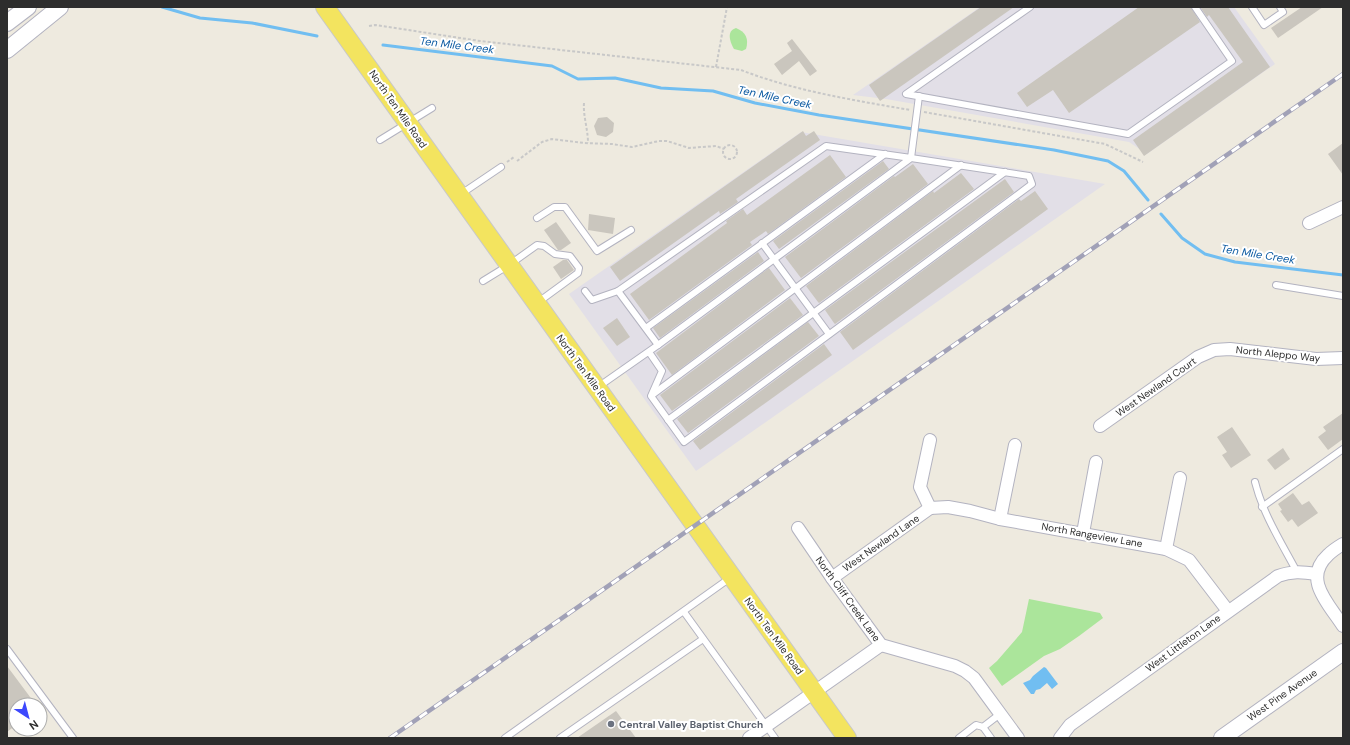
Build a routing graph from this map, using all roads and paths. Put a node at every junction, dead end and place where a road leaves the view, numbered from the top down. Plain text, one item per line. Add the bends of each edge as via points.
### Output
1 (28, 7) edge
2 (60, 7) edge
3 (326, 7) edge
4 (727, 7) edge
5 (1030, 7) edge
6 (1195, 7) edge
7 (1252, 7) edge
8 (1283, 9) edge
9 (7, 23) edge
10 (369, 26) dead end
11 (7, 50) edge
12 (716, 67) junction
13 (919, 96) junction
14 (584, 103) dead end
15 (432, 108) dead end
16 (917, 111) junction
17 (408, 123) junction
18 (380, 140) dead end
19 (588, 143) junction
20 (724, 149) junction
21 (885, 154) junction
22 (911, 158) junction
23 (517, 161) dead end
24 (1143, 162) dead end
25 (961, 165) junction
26 (501, 167) dead end
27 (1005, 172) junction
28 (459, 195) junction
29 (1343, 206) edge
30 (537, 218) dead end
31 (1309, 224) dead end
32 (630, 230) dead end
33 (762, 243) junction
34 (774, 260) junction
35 (509, 265) junction
36 (484, 281) dead end
37 (1276, 285) dead end
38 (795, 288) junction
39 (618, 290) junction
40 (585, 291) dead end
41 (1343, 296) edge
42 (536, 303) junction
43 (814, 313) junction
44 (646, 328) junction
45 (830, 334) junction
46 (658, 345) junction
47 (1214, 350) joint
48 (649, 352) junction
49 (1343, 358) edge
50 (597, 388) junction
51 (651, 396) junction
52 (668, 420) junction
53 (1100, 426) dead end
54 (930, 440) dead end
55 (1015, 445) dead end
56 (1343, 449) edge
57 (1096, 462) dead end
58 (1180, 478) dead end
59 (1255, 482) dead end
60 (1262, 507) junction
61 (930, 508) junction
62 (1000, 519) junction
63 (798, 528) dead end
64 (1083, 533) junction
65 (1343, 544) edge
66 (1166, 549) junction
67 (1297, 572) junction
68 (1316, 574) junction
69 (732, 577) junction
70 (832, 578) junction
71 (1228, 611) junction
72 (684, 612) junction
73 (1343, 626) edge
74 (704, 639) junction
75 (880, 645) junction
76 (7, 649) edge
77 (1343, 652) edge
78 (814, 691) junction
79 (1000, 714) junction
80 (766, 725) junction
81 (983, 727) junction
82 (73, 738) edge
83 (505, 738) edge
84 (560, 738) edge
85 (749, 738) edge
86 (775, 738) edge
87 (847, 738) edge
88 (959, 738) edge
89 (991, 738) edge
90 (1018, 738) edge
91 (1060, 738) edge
92 (1222, 738) edge

1 - 9 street
2 - 11 street
3 - 17 main road, North Ten Mile Road
4 - 12 path
5 - 13 lane via 906,94
6 - 13 lane via 1232,60 1128,134
7 - 8 lane via 1264,25
10 - 12 path
12 - 16 path via 741,70 768,80 845,99
13 - 16 lane
14 - 19 path
15 - 17 lane
16 - 22 lane
16 - 24 path via 1105,144
17 - 18 lane
17 - 28 main road, North Ten Mile Road
19 - 20 path via 632,147 659,141 689,148 716,146
19 - 23 path via 548,139
20 - 20 path via 733,146 735,155 725,157
21 - 22 lane
21 - 33 lane
21 - 39 lane via 826,146
22 - 25 lane
22 - 34 lane
25 - 27 lane
25 - 38 lane
26 - 28 lane
27 - 43 lane
27 - 45 lane via 1029,176 1032,184
28 - 35 main road, North Ten Mile Road
29 - 31 street
30 - 32 lane via 554,207 565,206 597,251
33 - 34 lane
33 - 44 lane
34 - 38 lane
34 - 46 lane
35 - 36 lane
35 - 42 main road, North Ten Mile Road
35 - 42 lane via 537,245 544,246 555,254 570,256 578,268 578,273
37 - 41 lane
38 - 43 lane
38 - 51 lane
39 - 40 lane via 592,300
39 - 44 lane
42 - 50 main road, North Ten Mile Road
43 - 45 lane
43 - 52 lane
44 - 46 lane
45 - 52 lane via 684,442
46 - 48 lane
47 - 49 street, North Aleppo Way via 1230,349 1316,359
47 - 53 street, West Newland Court via 1198,357
48 - 50 lane
48 - 51 lane via 662,371
50 - 69 main road, North Ten Mile Road
51 - 52 lane
54 - 61 street via 920,487
55 - 62 street
56 - 60 lane
57 - 64 street
58 - 66 street
59 - 60 lane
60 - 67 lane
61 - 62 street, North Rangeview Lane via 948,507
61 - 70 street, West Newland Lane
62 - 64 street, North Rangeview Lane
63 - 70 street, North Cliff Creek Lane
64 - 66 street, North Rangeview Lane
65 - 68 street via 1328,555
66 - 71 street, North Rangeview Lane via 1189,560
67 - 68 street, West Littleton Lane
67 - 71 street, West Littleton Lane via 1278,576
68 - 73 street via 1319,590
69 - 72 lane
69 - 78 main road, North Ten Mile Road
70 - 75 street, North Cliff Creek Lane
71 - 91 street, West Littleton Lane via 1070,725
72 - 74 lane
72 - 83 lane
74 - 80 lane
74 - 84 lane
75 - 78 street
75 - 79 street, North Cliff Creek Lane via 965,671 974,678
76 - 82 lane
77 - 92 street, West Pine Avenue
78 - 80 street
78 - 87 main road, North Ten Mile Road
79 - 81 lane
79 - 90 street, North Cliff Creek Lane
80 - 85 street
80 - 86 lane
81 - 88 lane via 976,725
81 - 89 lane

